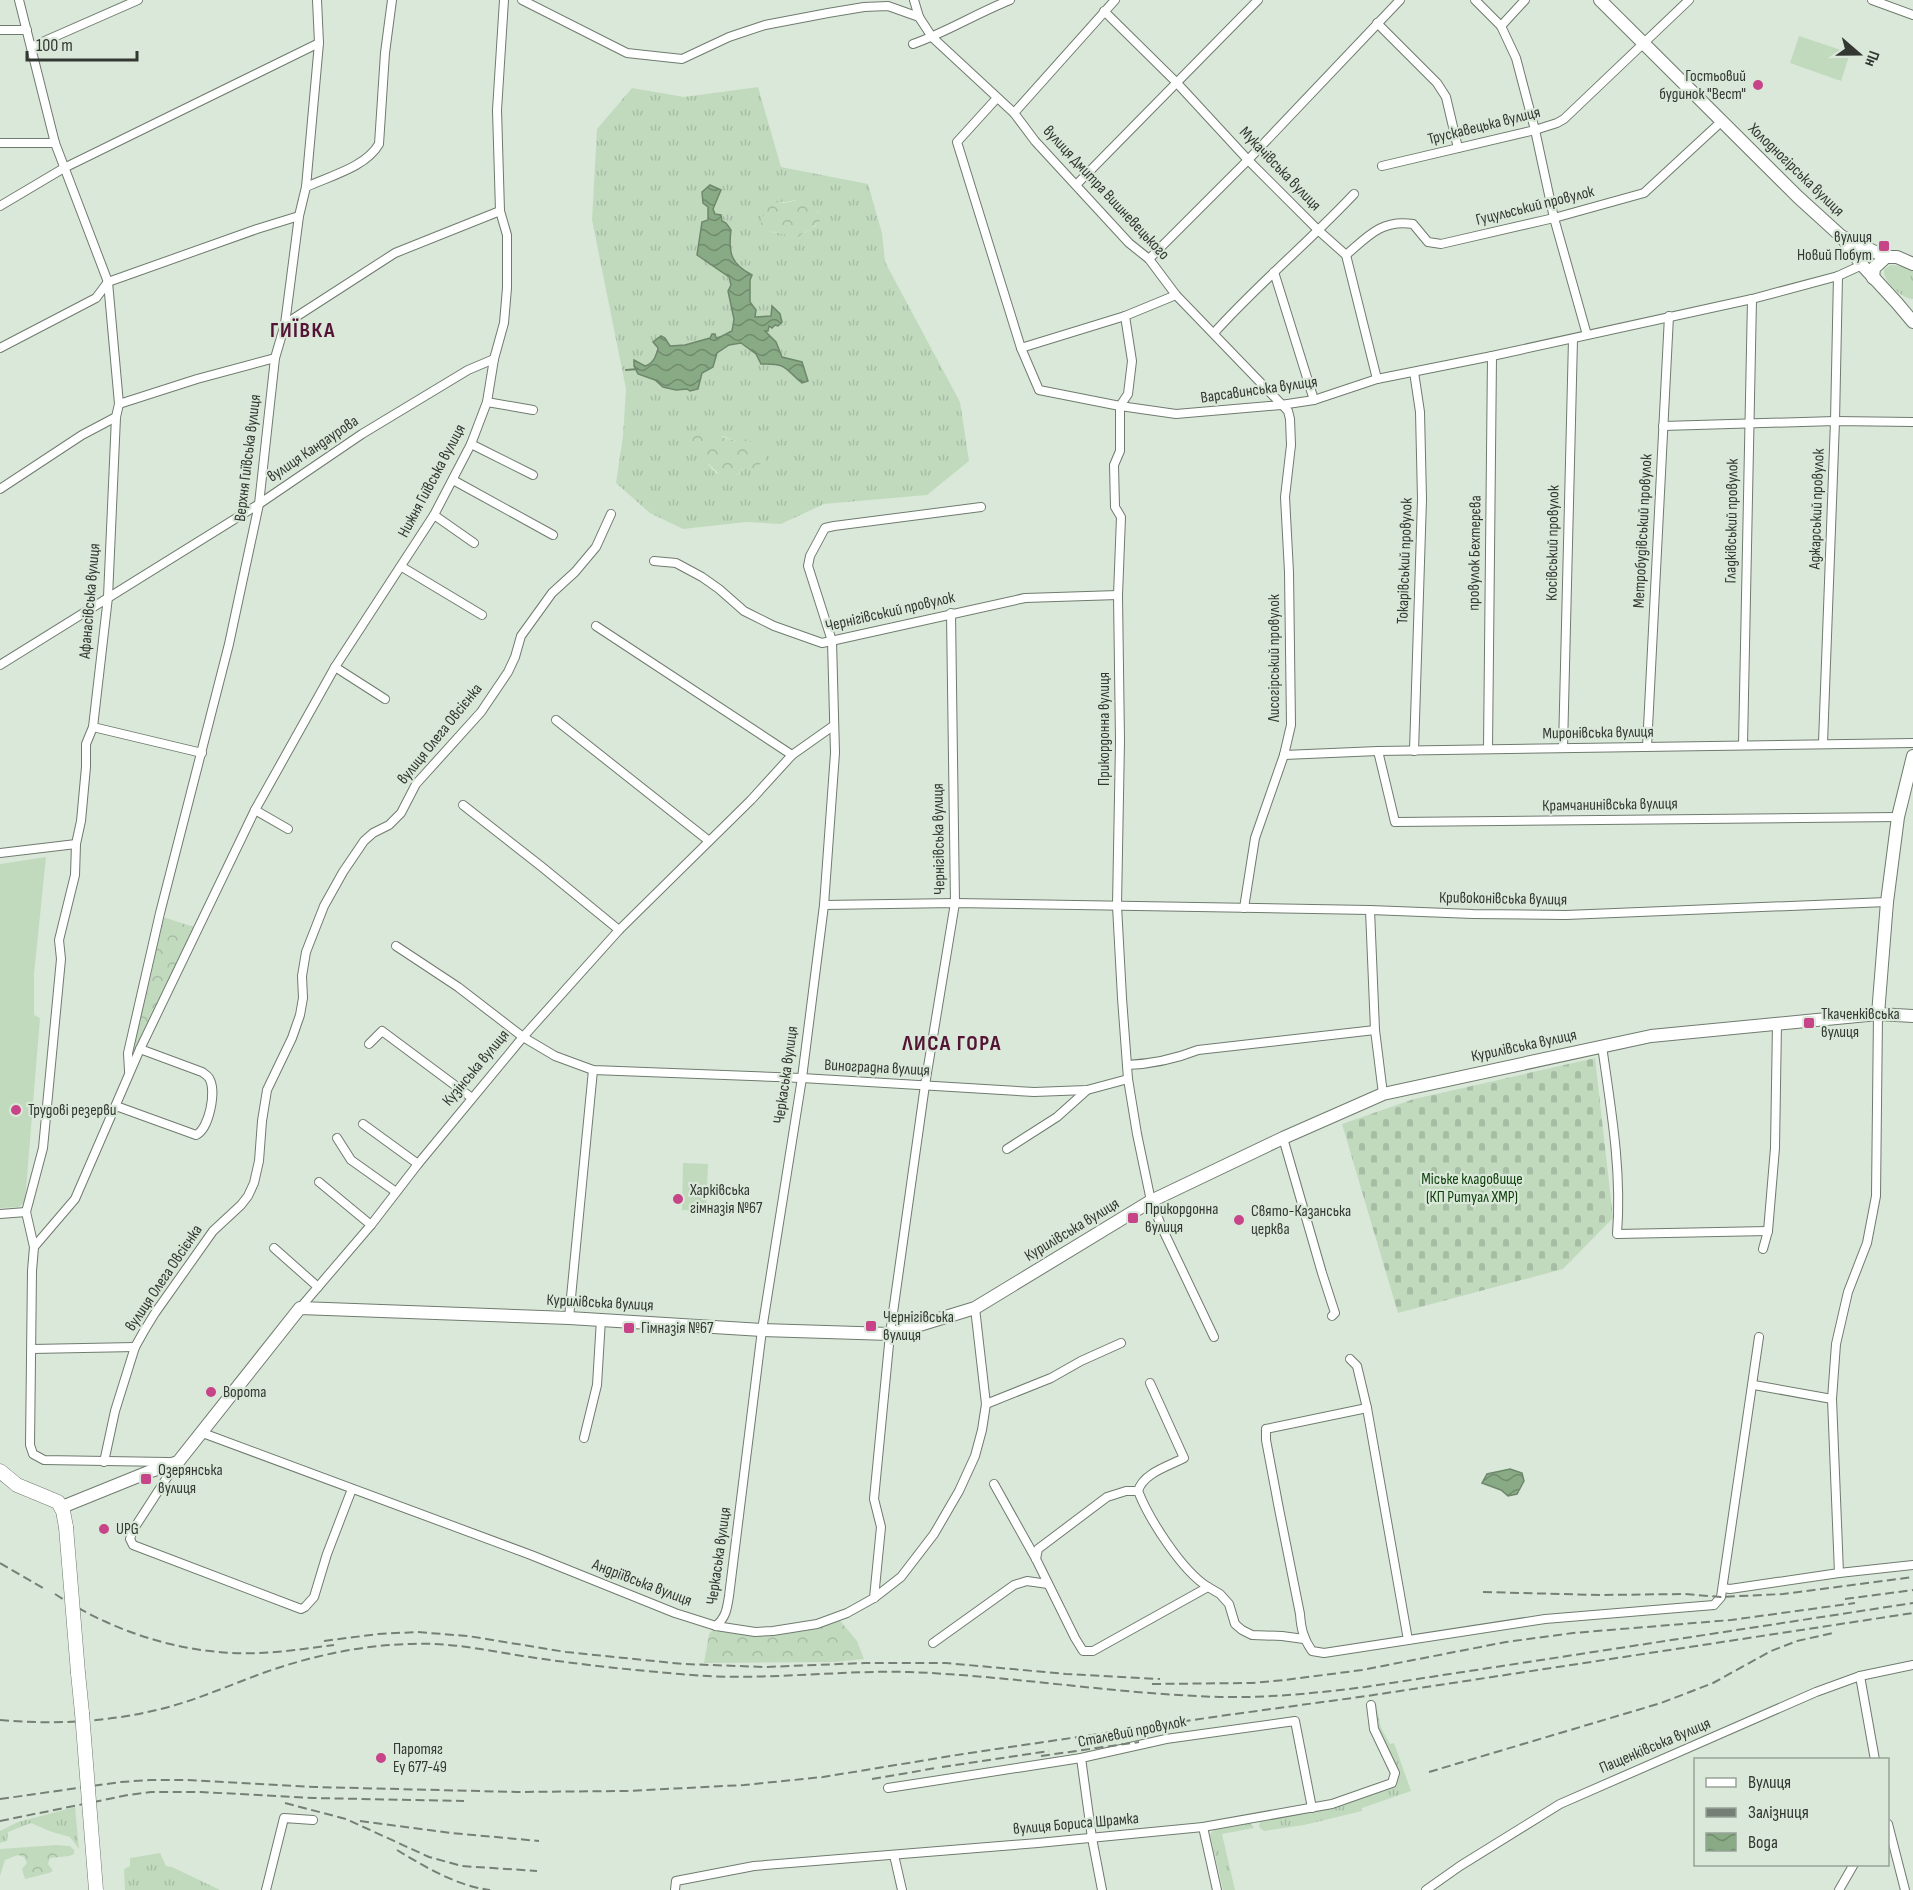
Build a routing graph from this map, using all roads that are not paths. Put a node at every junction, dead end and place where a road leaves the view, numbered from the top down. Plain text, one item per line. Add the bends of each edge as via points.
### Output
1 (19, 0) edge
2 (138, 0) edge
3 (317, 0) edge
4 (392, 0) edge
5 (504, 0) edge
6 (522, 0) edge
7 (914, 0) edge
8 (1010, 0) edge
9 (1115, 0) edge
10 (1257, 0) edge
11 (1400, 0) edge
12 (1475, 0) edge
13 (1525, 0) edge
14 (1600, 0) edge
15 (1689, 0) edge
16 (1872, 0) edge
17 (1104, 11) junction
18 (1913, 15) edge
19 (919, 17) junction
20 (1377, 23) junction
21 (1501, 26) junction
22 (0, 30) edge
23 (27, 30) junction
24 (932, 37) junction
25 (318, 43) junction
26 (914, 44) dead end
27 (1644, 44) junction
28 (31, 47) junction
29 (1176, 82) junction
30 (997, 98) junction
31 (1014, 113) junction
32 (1722, 121) junction
33 (1535, 130) junction
34 (0, 143) edge
35 (55, 143) junction
36 (1458, 148) junction
37 (1248, 160) junction
38 (1382, 166) dead end
39 (64, 168) junction
40 (1076, 185) junction
41 (306, 187) junction
42 (1354, 194) dead end
43 (0, 206) edge
44 (500, 211) junction
45 (299, 216) junction
46 (1554, 218) junction
47 (1319, 231) junction
48 (1842, 237) junction
49 (1346, 255) junction
50 (1887, 257) junction
51 (1149, 259) junction
52 (1913, 264) edge
53 (1862, 265) junction
54 (1274, 272) junction
55 (1838, 276) junction
56 (1873, 278) junction
57 (108, 282) junction
58 (1176, 295) junction
59 (1752, 299) junction
60 (1897, 303) junction
61 (1913, 303) edge
62 (1125, 316) junction
63 (1669, 316) junction
64 (1913, 322) edge
65 (285, 324) junction
66 (1214, 333) junction
67 (1587, 335) junction
68 (1573, 339) junction
69 (0, 348) edge
70 (1021, 348) junction
71 (1492, 356) junction
72 (275, 358) junction
73 (494, 359) junction
74 (1414, 372) junction
75 (1377, 379) junction
76 (1314, 400) junction
77 (487, 402) junction
78 (119, 404) junction
79 (1281, 405) junction
80 (1120, 406) junction
81 (533, 410) dead end
82 (116, 417) junction
83 (1835, 421) junction
84 (1913, 422) edge
85 (1749, 424) junction
86 (1663, 426) junction
87 (471, 444) junction
88 (533, 474) dead end
89 (453, 480) junction
90 (0, 489) edge
91 (259, 504) junction
92 (981, 507) dead end
93 (611, 514) dead end
94 (434, 515) junction
95 (554, 535) dead end
96 (474, 543) dead end
97 (654, 561) dead end
98 (402, 567) junction
99 (1118, 595) junction
100 (108, 597) junction
101 (951, 613) junction
102 (482, 615) dead end
103 (596, 626) dead end
104 (832, 641) junction
105 (0, 665) edge
106 (335, 667) junction
107 (385, 699) dead end
108 (556, 720) dead end
109 (833, 726) junction
110 (93, 727) junction
111 (1823, 743) junction
112 (1913, 743) edge
113 (1743, 745) junction
114 (1647, 747) junction
115 (1563, 748) junction
116 (1488, 750) junction
117 (1378, 751) junction
118 (1414, 751) junction
119 (202, 753) junction
120 (792, 755) junction
121 (1284, 755) junction
122 (1913, 756) edge
123 (463, 805) dead end
124 (255, 810) junction
125 (1898, 817) junction
126 (288, 829) dead end
127 (708, 841) junction
128 (76, 844) junction
129 (0, 853) edge
130 (1887, 902) junction
131 (955, 903) junction
132 (824, 905) junction
133 (1117, 906) junction
134 (1244, 908) junction
135 (1370, 910) junction
136 (619, 930) junction
137 (396, 946) dead end
138 (1878, 1014) junction
139 (1913, 1016) edge
140 (1777, 1023) junction
141 (1375, 1030) junction
142 (523, 1037) junction
143 (369, 1044) dead end
144 (1602, 1046) junction
145 (140, 1049) junction
146 (1127, 1065) junction
147 (593, 1070) junction
148 (129, 1074) junction
149 (802, 1078) junction
150 (1128, 1079) junction
151 (925, 1085) junction
152 (1087, 1090) junction
153 (1383, 1094) junction
154 (472, 1098) junction
155 (116, 1106) junction
156 (363, 1124) dead end
157 (337, 1138) dead end
158 (1283, 1138) junction
159 (1007, 1149) dead end
160 (418, 1164) junction
161 (319, 1182) dead end
162 (396, 1192) junction
163 (1152, 1201) junction
164 (26, 1212) junction
165 (0, 1214) edge
166 (371, 1225) junction
167 (1768, 1231) junction
168 (34, 1246) junction
169 (274, 1248) dead end
170 (1763, 1249) dead end
171 (318, 1287) junction
172 (300, 1308) junction
173 (975, 1308) junction
174 (1332, 1316) dead end
175 (568, 1318) junction
176 (601, 1319) junction
177 (762, 1330) junction
178 (890, 1334) junction
179 (1214, 1337) dead end
180 (1759, 1337) dead end
181 (1121, 1343) dead end
182 (135, 1347) junction
183 (32, 1349) junction
184 (1350, 1359) dead end
185 (1150, 1383) dead end
186 (1754, 1386) junction
187 (1832, 1399) junction
188 (986, 1404) junction
189 (1367, 1407) junction
190 (200, 1432) junction
191 (584, 1438) dead end
192 (104, 1462) junction
193 (178, 1462) junction
194 (0, 1471) edge
195 (994, 1484) dead end
196 (352, 1488) junction
197 (1138, 1491) junction
198 (62, 1507) junction
199 (1036, 1559) junction
200 (1913, 1565) edge
201 (1839, 1573) junction
202 (1048, 1584) junction
203 (1208, 1587) junction
204 (1723, 1588) junction
205 (874, 1598) junction
206 (716, 1626) junction
207 (1304, 1640) junction
208 (1408, 1640) junction
209 (933, 1643) dead end
210 (1913, 1665) edge
211 (1860, 1676) junction
212 (1371, 1706) dead end
213 (1081, 1758) junction
214 (1875, 1758) edge
215 (888, 1788) dead end
216 (1312, 1808) junction
217 (313, 1820) dead end
218 (1203, 1827) junction
219 (1889, 1831) edge
220 (1092, 1838) junction
221 (894, 1855) junction
222 (1853, 1866) edge
223 (675, 1885) edge
224 (96, 1890) edge
225 (266, 1890) edge
226 (902, 1890) edge
227 (1102, 1890) edge
228 (1217, 1890) edge
229 (1426, 1890) edge
230 (1839, 1890) edge
231 (1905, 1890) edge

1 - 23 street, Афанасівська вулиця
2 - 28 street
3 - 25 street, Верхня Гиївська вулиця
4 - 41 street via 379,144 364,161
5 - 44 street, Нижня Гиївська вулиця via 497,110
6 - 19 street via 627,53 682,59 765,25 828,13 888,6
7 - 19 street, вулиця Дмитра Вишневецького
8 - 24 street
9 - 17 street
10 - 29 street
11 - 20 street
12 - 21 street
13 - 21 street
14 - 27 main road, Холодногірська вулиця
15 - 27 street, Трускавецька вулиця
16 - 18 street
17 - 29 street, Мукачівська вулиця
17 - 31 street
19 - 24 street, вулиця Дмитра Вишневецького
20 - 36 street via 1437,83 1446,97
20 - 37 street
21 - 33 street via 1516,58
22 - 23 street
23 - 28 street, Афанасівська вулиця
24 - 26 street
24 - 30 street, вулиця Дмитра Вишневецького
25 - 39 street
25 - 41 street, Верхня Гиївська вулиця
27 - 32 main road, Холодногірська вулиця
27 - 33 street, Трускавецька вулиця via 1564,119
28 - 35 street, Афанасівська вулиця
29 - 37 street, Мукачівська вулиця
29 - 40 street
30 - 31 street, вулиця Дмитра Вишневецького
30 - 70 street, Варсавинська вулиця via 957,142
31 - 40 street, вулиця Дмитра Вишневецького
32 - 46 street, Гуцульський провулок via 1644,193
32 - 48 main road, Холодногірська вулиця
33 - 36 street, Трускавецька вулиця
33 - 46 street
34 - 35 street
35 - 39 street, Афанасівська вулиця
36 - 38 street, Трускавецька вулиця
37 - 47 street, Мукачівська вулиця
37 - 51 street
39 - 43 street
39 - 57 street, Афанасівська вулиця
40 - 51 street, вулиця Дмитра Вишневецького
41 - 45 street, Верхня Гиївська вулиця
42 - 47 street
44 - 65 street via 395,253
44 - 73 street, Нижня Гиївська вулиця via 507,235 507,288 504,323
45 - 57 street
45 - 65 street, Верхня Гиївська вулиця
46 - 49 street, Гуцульський провулок via 1442,244 1428,242 1413,224 1392,223 1373,231
46 - 67 street
47 - 49 street, Мукачівська вулиця
47 - 54 street
48 - 50 main road, Холодногірська вулиця
48 - 53 main road, Холодногірська вулиця
49 - 75 street
50 - 52 main road, Холодногірська вулиця
50 - 56 main road via 1874,267
51 - 58 street, вулиця Дмитра Вишневецького
53 - 55 street, Варсавинська вулиця
53 - 56 main road, Холодногірська вулиця
54 - 66 street
54 - 76 street
55 - 59 street, Варсавинська вулиця
55 - 83 street, Аджарський провулок
56 - 60 main road, Холодногірська вулиця
57 - 69 street via 96,298
57 - 78 street, Афанасівська вулиця
58 - 62 street
58 - 66 street, вулиця Дмитра Вишневецького
59 - 63 street, Варсавинська вулиця
59 - 85 street, Гладківський провулок
60 - 61 main road
60 - 64 main road, Холодногірська вулиця
62 - 70 street
62 - 80 street, Прикордонна вулиця via 1132,362 1128,394
63 - 67 street, Варсавинська вулиця
63 - 86 street, Метробудівський провулок
65 - 72 street, Верхня Гиївська вулиця
66 - 79 street, вулиця Дмитра Вишневецького
67 - 68 street, Варсавинська вулиця
68 - 71 street, Варсавинська вулиця
68 - 115 street, Косівський провулок
70 - 80 street, Варсавинська вулиця via 1039,390
71 - 74 street, Варсавинська вулиця
71 - 116 street, провулок Бехтерєва
72 - 78 street
72 - 91 street, Верхня Гиївська вулиця
73 - 77 street, Нижня Гиївська вулиця
73 - 91 street, вулиця Кандаурова via 468,370 362,434
74 - 75 street, Варсавинська вулиця
74 - 118 street, Токарівський провулок via 1420,412 1422,499
75 - 76 street, Варсавинська вулиця
76 - 79 street, Варсавинська вулиця
77 - 81 street
77 - 87 street, Нижня Гиївська вулиця
78 - 82 street, Афанасівська вулиця
79 - 80 street, Варсавинська вулиця via 1176,414
79 - 121 street, Лисогірський провулок via 1288,411 1291,445 1285,497 1291,725
80 - 99 street, Прикордонна вулиця via 1120,451 1114,465 1115,507 1120,518
82 - 90 street
82 - 100 street, Афанасівська вулиця
83 - 84 street
83 - 85 street
83 - 111 street, Аджарський провулок
85 - 86 street
85 - 113 street, Гладківський провулок
86 - 114 street, Метробудівський провулок
87 - 88 street
87 - 89 street, Нижня Гиївська вулиця
89 - 94 street, Нижня Гиївська вулиця
89 - 95 street
91 - 100 street, вулиця Кандаурова
91 - 119 street, Верхня Гиївська вулиця
92 - 104 street, Черкаська вулиця via 825,528 808,566
93 - 182 street, вулиця Олега Овсієнка via 596,547 552,593 521,636 508,672 481,712 417,784 401,813 364,841 343,872 306,952 300,1016 267,1090 254,1183 248,1196 202,1245
94 - 96 street
94 - 98 street, Нижня Гиївська вулиця
97 - 104 street, Чернігівський провулок via 676,563 702,577 744,611 774,626 822,643
98 - 102 street
98 - 106 street, Нижня Гиївська вулиця
99 - 101 street, Чернігівський провулок via 1025,598
99 - 133 street, Прикордонна вулиця
100 - 105 street, вулиця Кандаурова
100 - 110 street, Афанасівська вулиця
101 - 104 street, Чернігівський провулок
101 - 131 street, Чернігівська вулиця
103 - 120 street
104 - 109 street, Черкаська вулиця
106 - 107 street
106 - 124 street, Нижня Гиївська вулиця
108 - 127 street
109 - 120 street, Кузінська вулиця
109 - 132 street, Черкаська вулиця via 835,753
110 - 119 street
110 - 128 street, Афанасівська вулиця via 86,744
111 - 112 street, Миронівська вулиця
111 - 113 street, Миронівська вулиця
113 - 114 street, Миронівська вулиця
114 - 115 street, Миронівська вулиця
115 - 116 street, Миронівська вулиця
116 - 118 street, Миронівська вулиця
117 - 118 street, Миронівська вулиця
117 - 121 street, Миронівська вулиця
117 - 125 street, Крамчанинівська вулиця via 1395,822
119 - 148 street, Верхня Гиївська вулиця via 128,1053
120 - 127 street, Кузінська вулиця
121 - 134 street, Лисогірський провулок via 1255,838
122 - 125 main road
123 - 136 street
124 - 126 street
124 - 145 street, Нижня Гиївська вулиця
125 - 130 main road
127 - 136 street, Кузінська вулиця
128 - 129 street
128 - 164 street, Афанасівська вулиця via 75,875 59,940 43,1148
130 - 135 street, Кривоконівська вулиця via 1566,915
130 - 138 main road
131 - 132 street, Кривоконівська вулиця
131 - 133 street, Кривоконівська вулиця
131 - 151 street, Чернігівська вулиця
132 - 149 street, Черкаська вулиця
133 - 134 street, Кривоконівська вулиця
133 - 146 street, Прикордонна вулиця
134 - 135 street, Кривоконівська вулиця
135 - 141 street
136 - 142 street, Кузінська вулиця
137 - 142 street, Виноградна вулиця
138 - 139 main road, Курилівська вулиця
138 - 140 main road, Курилівська вулиця
138 - 187 street via 1876,1196 1868,1243 1848,1292 1836,1344
140 - 144 main road, Курилівська вулиця via 1651,1036
140 - 167 street via 1775,1148
141 - 146 street via 1198,1050 1179,1058
141 - 153 street
142 - 147 street, Виноградна вулиця via 555,1056
142 - 154 street, Кузінська вулиця
143 - 154 street via 382,1031
144 - 153 main road, Курилівська вулиця
144 - 167 street via 1616,1139 1617,1234
145 - 148 street, Нижня Гиївська вулиця
145 - 155 street via 208,1076 213,1091 206,1124 196,1135
146 - 150 street, Прикордонна вулиця
147 - 149 street, Виноградна вулиця
147 - 175 street
148 - 155 street, Нижня Гиївська вулиця
149 - 151 street, Виноградна вулиця
149 - 177 street, Черкаська вулиця
150 - 152 street, Виноградна вулиця
150 - 163 street, Прикордонна вулиця
151 - 152 street, Виноградна вулиця via 1034,1092
151 - 178 street, Чернігівська вулиця
152 - 159 street via 1058,1116
153 - 158 main road, Курилівська вулиця
154 - 160 street, Кузінська вулиця
155 - 168 street, Нижня Гиївська вулиця via 75,1199
156 - 160 street
157 - 162 street via 351,1160
158 - 163 main road, Курилівська вулиця
158 - 174 street via 1335,1313
160 - 162 street, Кузінська вулиця
161 - 166 street
162 - 166 street, Кузінська вулиця
163 - 173 main road, Курилівська вулиця
163 - 179 street, Прикордонна вулиця
164 - 165 street
164 - 168 street
166 - 171 street, Кузінська вулиця
167 - 170 street
168 - 183 street
169 - 171 street
171 - 172 street, Кузінська вулиця
172 - 175 main road, Курилівська вулиця
172 - 190 main road, Кузінська вулиця
173 - 178 main road, Курилівська вулиця
173 - 188 street, Андріївська вулиця
175 - 176 main road, Курилівська вулиця
176 - 177 main road, Курилівська вулиця
176 - 191 street via 597,1385
177 - 178 main road, Курилівська вулиця
177 - 206 street, Черкаська вулиця via 726,1614
178 - 205 street, Чернігівська вулиця via 874,1499 881,1527
180 - 186 street
181 - 188 street via 1051,1378
182 - 183 street
182 - 192 street, вулиця Олега Овсієнка
183 - 192 street via 33,1454 44,1460
184 - 189 street via 1357,1366
185 - 197 street via 1184,1458 1142,1481
186 - 187 street
186 - 204 street
187 - 201 street
188 - 205 street, Андріївська вулиця via 975,1456 934,1534 901,1577
189 - 207 street via 1266,1429
189 - 208 street
190 - 193 main road, Кузінська вулиця
190 - 196 street, Андріївська вулиця
192 - 193 street
193 - 196 street, Кузінська вулиця via 133,1530 133,1545 300,1609 314,1597
193 - 198 main road
194 - 198 main road via 17,1485
195 - 199 street
196 - 206 street, Андріївська вулиця
197 - 199 street via 1107,1497 1038,1549
197 - 203 street via 1190,1573
198 - 224 main road, bridge
199 - 202 street
200 - 201 street
201 - 204 street
202 - 203 street via 1083,1651 1093,1651
202 - 209 street via 1027,1581 1014,1585
203 - 207 street via 1229,1604 1235,1624 1242,1630 1252,1635
204 - 208 street via 1714,1605 1703,1607 1545,1619
205 - 206 street, Андріївська вулиця via 817,1624 755,1632
207 - 208 street via 1312,1651 1324,1653
210 - 211 street, Пащенківська вулиця
211 - 214 street
211 - 229 street, Пащенківська вулиця via 1560,1804
212 - 216 street, вулиця Бориса Шрамка via 1374,1729 1395,1773 1392,1783
213 - 215 street, Сталевий провулок
213 - 216 street, Сталевий провулок via 1166,1739 1295,1721
213 - 220 street
216 - 218 street, вулиця Бориса Шрамка
217 - 225 street via 284,1818
218 - 220 street, вулиця Бориса Шрамка
218 - 228 street
219 - 231 street
220 - 221 street, вулиця Бориса Шрамка
220 - 227 street
221 - 223 street, вулиця Бориса Шрамка via 754,1866
221 - 226 street
222 - 230 street

